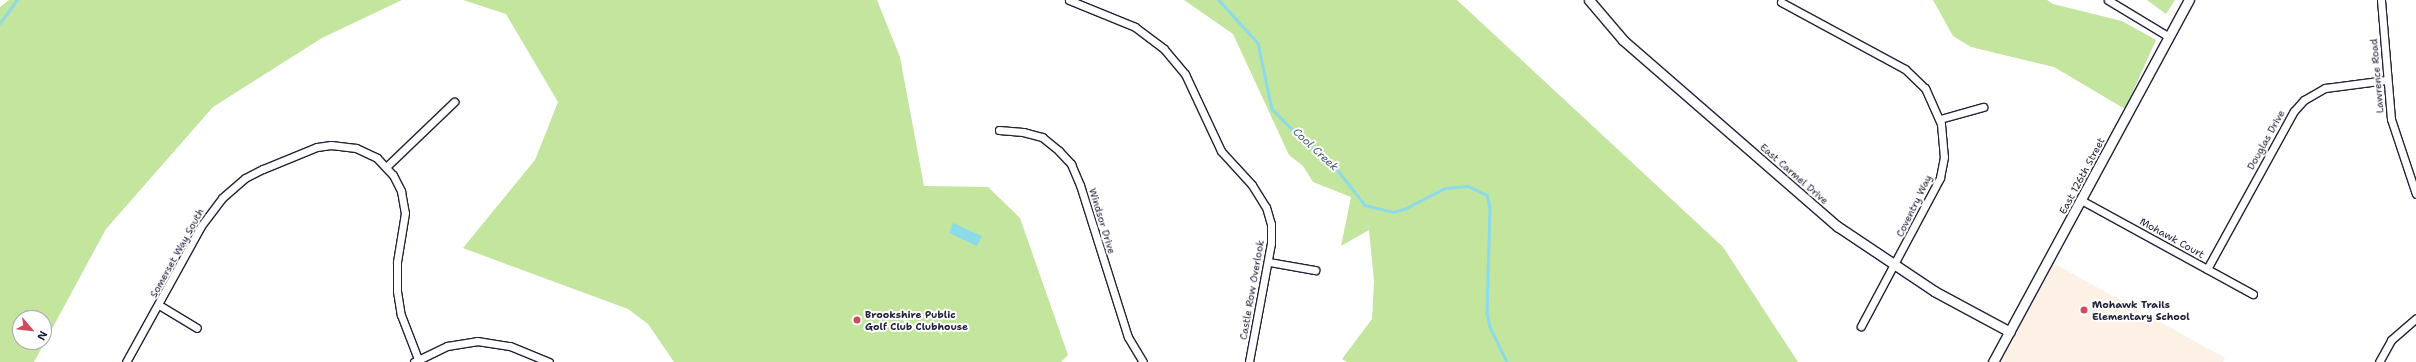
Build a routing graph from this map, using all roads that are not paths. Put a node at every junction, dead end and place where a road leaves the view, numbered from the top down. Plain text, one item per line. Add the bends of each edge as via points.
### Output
1 (1070, 0) edge
2 (1589, 0) edge
3 (2108, 0) edge
4 (2189, 0) edge
5 (2381, 0) edge
6 (1781, 2) dead end
7 (2169, 37) junction
8 (2386, 80) junction
9 (454, 102) dead end
10 (1983, 107) dead end
11 (1940, 119) junction
12 (999, 130) dead end
13 (387, 166) junction
14 (2416, 194) edge
15 (2082, 200) junction
16 (1269, 262) junction
17 (1894, 267) junction
18 (2207, 269) junction
19 (1315, 270) dead end
20 (2253, 294) dead end
21 (159, 305) junction
22 (2416, 318) edge
23 (1861, 326) dead end
24 (197, 328) dead end
25 (2010, 332) junction
26 (416, 361) edge
27 (126, 362) edge
28 (549, 362) edge
29 (1143, 362) edge
30 (1249, 362) edge
31 (1993, 362) edge
32 (2379, 362) edge

1 - 16 street, Castle Row Overlook via 1146,33 1180,66 1218,146 1252,185 1266,206 1272,235
2 - 17 street, East Carmel Drive via 1603,20 1635,50 1837,226
3 - 7 street
4 - 7 street, East 126th Street
5 - 8 street, Lawrence Road
6 - 11 street, Coventry Way via 1905,69 1925,88
7 - 15 street, East 126th Street
8 - 14 street, Lawrence Road via 2391,119
8 - 18 street, Douglas Drive via 2352,82 2325,88 2304,100 2294,110
9 - 13 street
10 - 11 street
11 - 17 street, Coventry Way via 1944,141 1940,178
12 - 29 street, Windsor Drive via 1042,137 1060,151 1071,164 1128,337
13 - 21 street, Somerset Way South via 363,150 331,145 272,164 245,178 222,198 209,214
13 - 26 street, Somerset Way South via 398,185 404,206 397,262 397,291 401,315
15 - 18 street, Mohawk Court
15 - 25 street, East 126th Street
16 - 19 street
16 - 30 street, Castle Row Overlook
17 - 23 street, Coventry Way
17 - 25 street, East Carmel Drive
18 - 20 street, Mohawk Court
21 - 24 street
21 - 27 street, Somerset Way South
22 - 32 street via 2391,340
25 - 31 street, East 126th Street
26 - 28 street via 447,346 477,341 510,346

